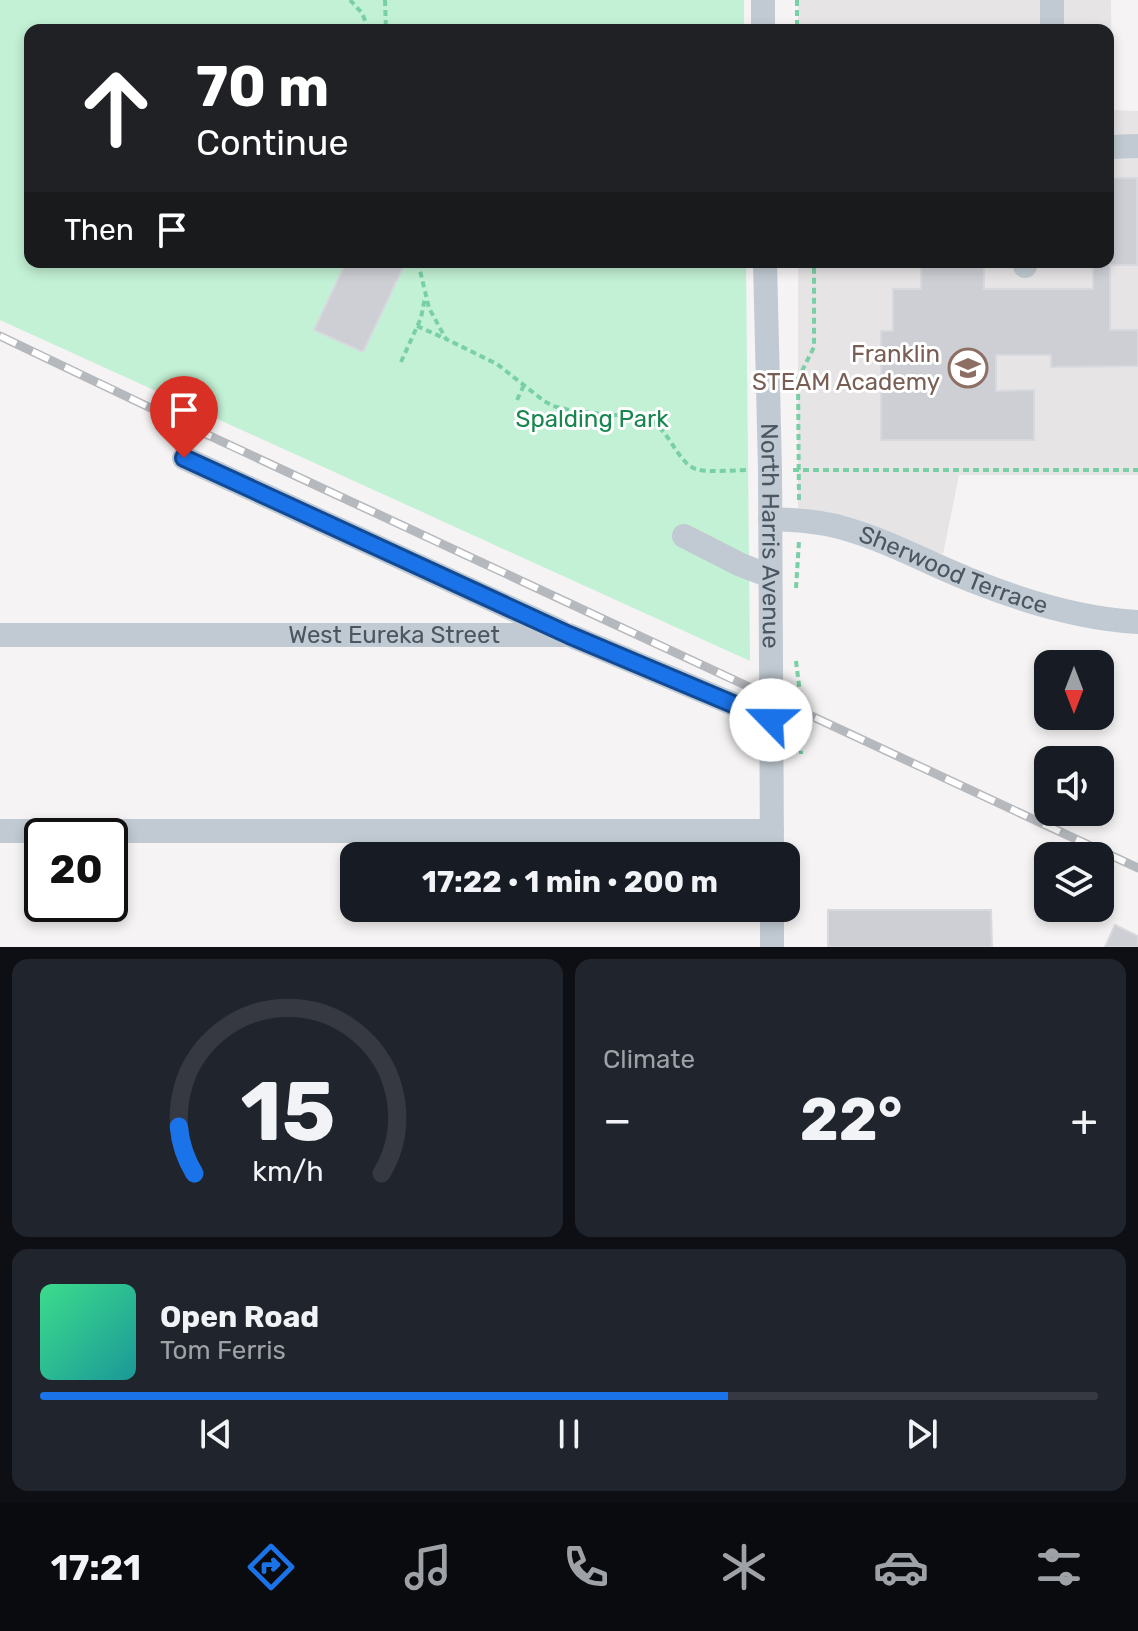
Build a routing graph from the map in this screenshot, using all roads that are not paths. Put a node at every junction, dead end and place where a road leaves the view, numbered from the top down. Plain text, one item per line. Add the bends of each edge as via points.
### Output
1 (763, 0) edge
2 (1052, 0) edge
3 (763, 24) edge
4 (1052, 24) edge
5 (1138, 146) edge
6 (1114, 147) edge
7 (765, 268) edge
8 (184, 458) dead end
9 (770, 519) junction
10 (684, 536) dead end
11 (770, 576) junction
12 (1138, 622) edge
13 (0, 635) edge
14 (569, 635) junction
15 (771, 720) junction
16 (0, 831) edge
17 (772, 831) junction
18 (772, 842) edge
19 (772, 922) edge
20 (772, 947) edge

1 - 3 street
2 - 4 street
5 - 6 street
7 - 9 street, North Harris Avenue
8 - 14 street
9 - 11 street, North Harris Avenue
9 - 12 street, Sherwood Terrace via 844,528 980,584 1068,612
10 - 11 street
11 - 15 street, North Harris Avenue
13 - 14 street, West Eureka Street
14 - 15 street, West Eureka Street
15 - 17 street, North Harris Avenue
16 - 17 street
17 - 18 street, North Harris Avenue
19 - 20 street

